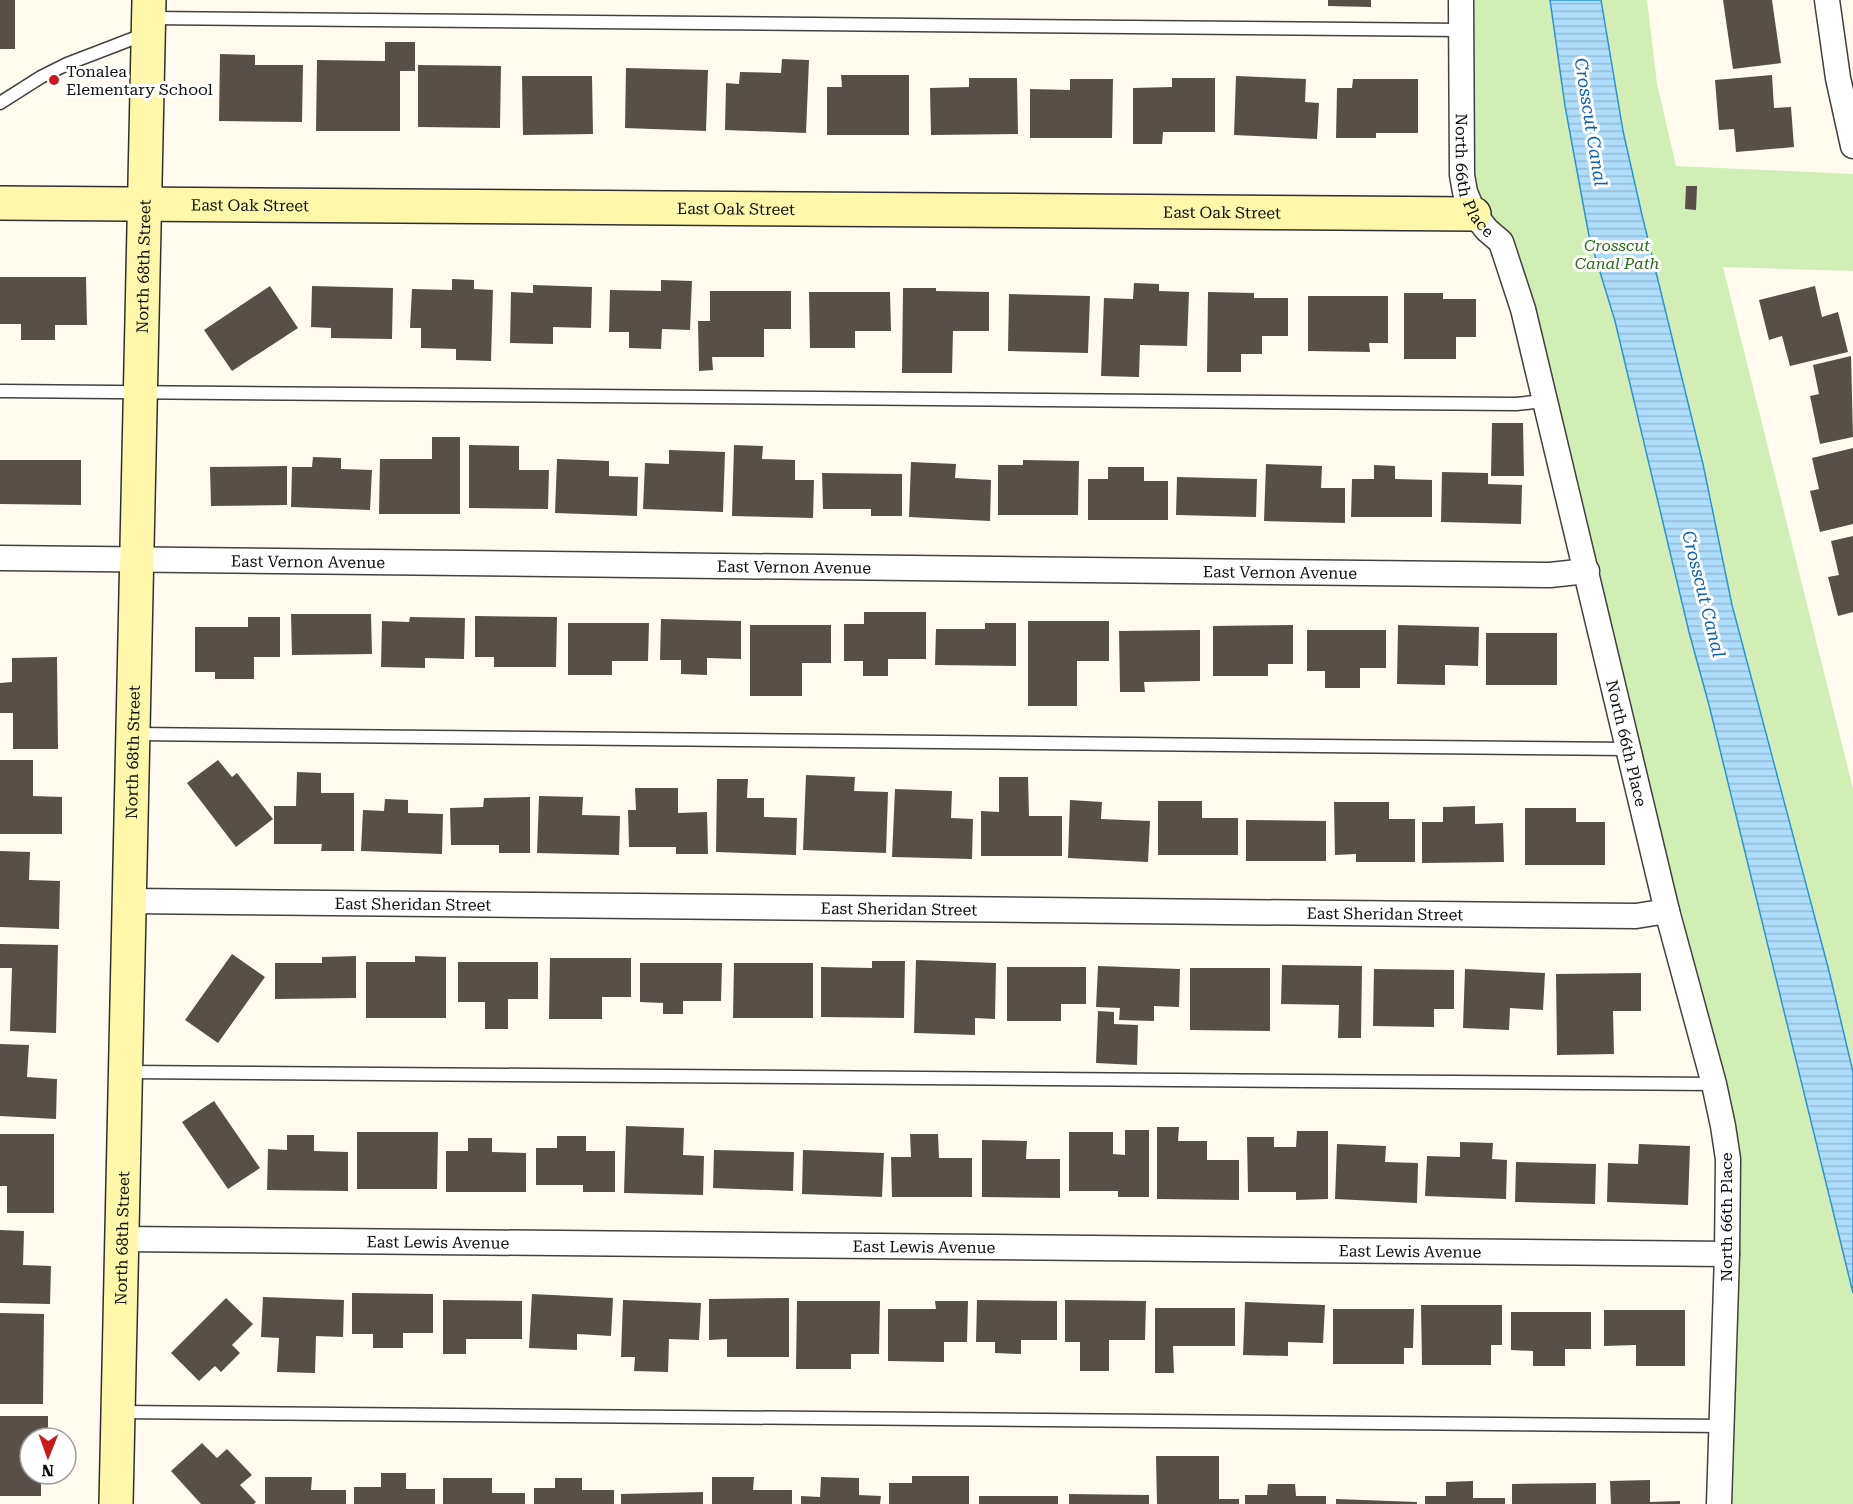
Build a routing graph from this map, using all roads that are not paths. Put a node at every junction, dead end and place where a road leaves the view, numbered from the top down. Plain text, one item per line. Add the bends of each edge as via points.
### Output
1 (1461, 0) edge
2 (1827, 0) edge
3 (149, 17) edge
4 (1462, 30) junction
5 (0, 103) edge
6 (1853, 146) edge
7 (0, 202) edge
8 (145, 204) junction
9 (1474, 214) junction
10 (0, 391) edge
11 (140, 393) junction
12 (1544, 401) junction
13 (0, 558) edge
14 (136, 560) junction
15 (1587, 571) junction
16 (133, 734) junction
17 (1628, 749) junction
18 (129, 901) junction
19 (1667, 911) junction
20 (125, 1072) junction
21 (1714, 1084) junction
22 (122, 1239) junction
23 (1727, 1254) junction
24 (118, 1412) junction
25 (1723, 1426) junction
26 (116, 1504) edge
27 (1719, 1504) edge

1 - 4 street, North 66th Place
2 - 6 street
3 - 4 lane
3 - 5 lane
3 - 8 street, North 68th Street
4 - 9 street, North 66th Place via 1462,175
7 - 8 street, East Oak Street
8 - 9 street, East Oak Street
8 - 11 street, North 68th Street
9 - 12 street, North 66th Place via 1501,242 1523,309
10 - 11 lane
11 - 12 lane via 1516,404
11 - 14 street, North 68th Street
12 - 15 street, North 66th Place
13 - 14 street, East Vernon Avenue
14 - 15 street, East Vernon Avenue via 1550,575
14 - 16 street, North 68th Street
15 - 17 street, North 66th Place
16 - 17 lane
16 - 18 street, North 68th Street
17 - 19 street, North 66th Place
18 - 19 street, East Sheridan Street via 1624,916
18 - 20 street, North 68th Street
19 - 21 street, North 66th Place
20 - 21 lane
20 - 22 street, North 68th Street
21 - 23 street, North 66th Place via 1728,1159
22 - 23 street, East Lewis Avenue
22 - 24 street, North 68th Street
23 - 25 street, North 66th Place
24 - 25 lane
24 - 26 street, North 68th Street
25 - 27 street, North 66th Place

